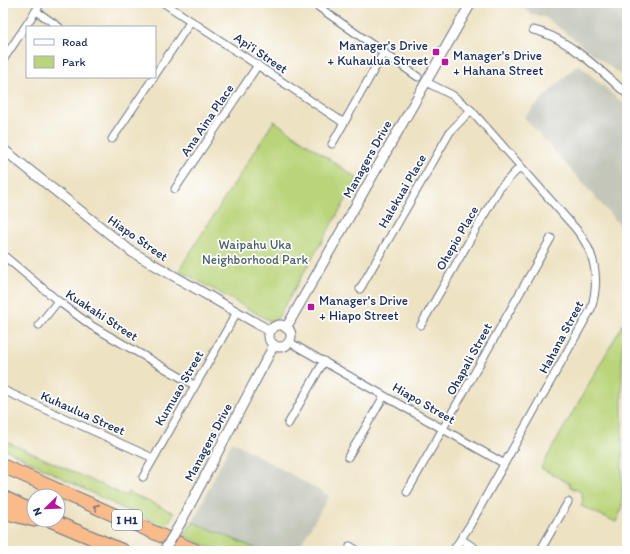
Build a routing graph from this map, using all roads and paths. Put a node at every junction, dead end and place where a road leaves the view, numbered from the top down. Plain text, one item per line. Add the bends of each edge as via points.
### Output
1 (41, 3) edge
2 (164, 3) edge
3 (313, 3) edge
4 (471, 3) edge
5 (36, 10) junction
6 (191, 21) junction
7 (58, 26) edge
8 (533, 30) dead end
9 (384, 52) junction
10 (3, 60) edge
11 (258, 65) junction
12 (156, 73) edge
13 (153, 78) edge
14 (422, 79) junction
15 (626, 91) edge
16 (470, 110) junction
17 (344, 123) junction
18 (112, 139) dead end
19 (332, 144) dead end
20 (3, 149) edge
21 (520, 167) junction
22 (175, 189) dead end
23 (551, 238) dead end
24 (3, 255) edge
25 (360, 289) dead end
26 (58, 301) junction
27 (236, 312) junction
28 (39, 324) dead end
29 (421, 324) dead end
30 (286, 328) junction
31 (270, 331) junction
32 (289, 342) junction
33 (274, 345) junction
34 (324, 361) junction
35 (194, 385) junction
36 (3, 390) edge
37 (384, 396) junction
38 (288, 424) dead end
39 (443, 429) junction
40 (3, 456) edge
41 (348, 457) dead end
42 (153, 458) junction
43 (504, 463) junction
44 (3, 466) edge
45 (143, 477) dead end
46 (53, 488) edge
47 (55, 488) edge
48 (407, 492) dead end
49 (66, 494) edge
50 (3, 497) edge
51 (568, 502) dead end
52 (26, 508) edge
53 (3, 512) edge
54 (26, 518) edge
55 (66, 528) edge
56 (461, 539) junction
57 (350, 546) dead end
58 (123, 551) edge
59 (164, 551) edge
60 (196, 551) edge
61 (358, 551) edge
62 (453, 551) edge
63 (479, 551) edge
64 (540, 551) edge

1 - 5 street
2 - 6 street, Apiʻi Street
3 - 9 street
4 - 14 street, Managers Drive
5 - 7 street
5 - 10 street
6 - 11 street, Apiʻi Street
6 - 12 street
8 - 15 street via 546,32 558,38
9 - 14 street
9 - 17 street
11 - 17 street, Apiʻi Street
11 - 22 street, Ana Aina Place
13 - 18 street
14 - 16 street, Hahana Street via 452,95
14 - 30 street, Managers Drive
16 - 21 street, Hahana Street
16 - 25 street, Halekuai Place via 450,132
17 - 19 street
20 - 27 street, Hiapo Street via 132,252
21 - 29 street, Ohepio Place via 499,189
21 - 43 street, Hahana Street via 584,239 593,260 596,284 591,309
23 - 39 street, Ohapali Street
24 - 26 street, Kuakahi Street
26 - 28 street
26 - 35 street, Kuakahi Street via 110,337
27 - 31 street, Hiapo Street
27 - 35 street, Kumuao Street
30 - 31 street via 278,326
30 - 32 street via 290,333
31 - 33 street via 269,337
32 - 33 street via 284,346
32 - 34 street, Hiapo Street
33 - 59 street, Managers Drive, bridge
34 - 37 street, Hiapo Street
34 - 38 street
35 - 42 street, Kumuao Street
36 - 42 street, Kuhaulua Street
37 - 39 street, Hiapo Street
37 - 41 street
39 - 43 street, Hiapo Street
39 - 48 street, Ohapali Street
40 - 47 highway
42 - 45 street, Kumuao Street
43 - 56 street, Hahana Street
44 - 46 highway, I H1
60 -> 49 highway, I H1
50 - 52 highway
51 - 64 street
53 - 54 highway
55 - 58 highway, I H1
56 - 62 street, Hahana Street
56 - 63 street
57 - 61 street

